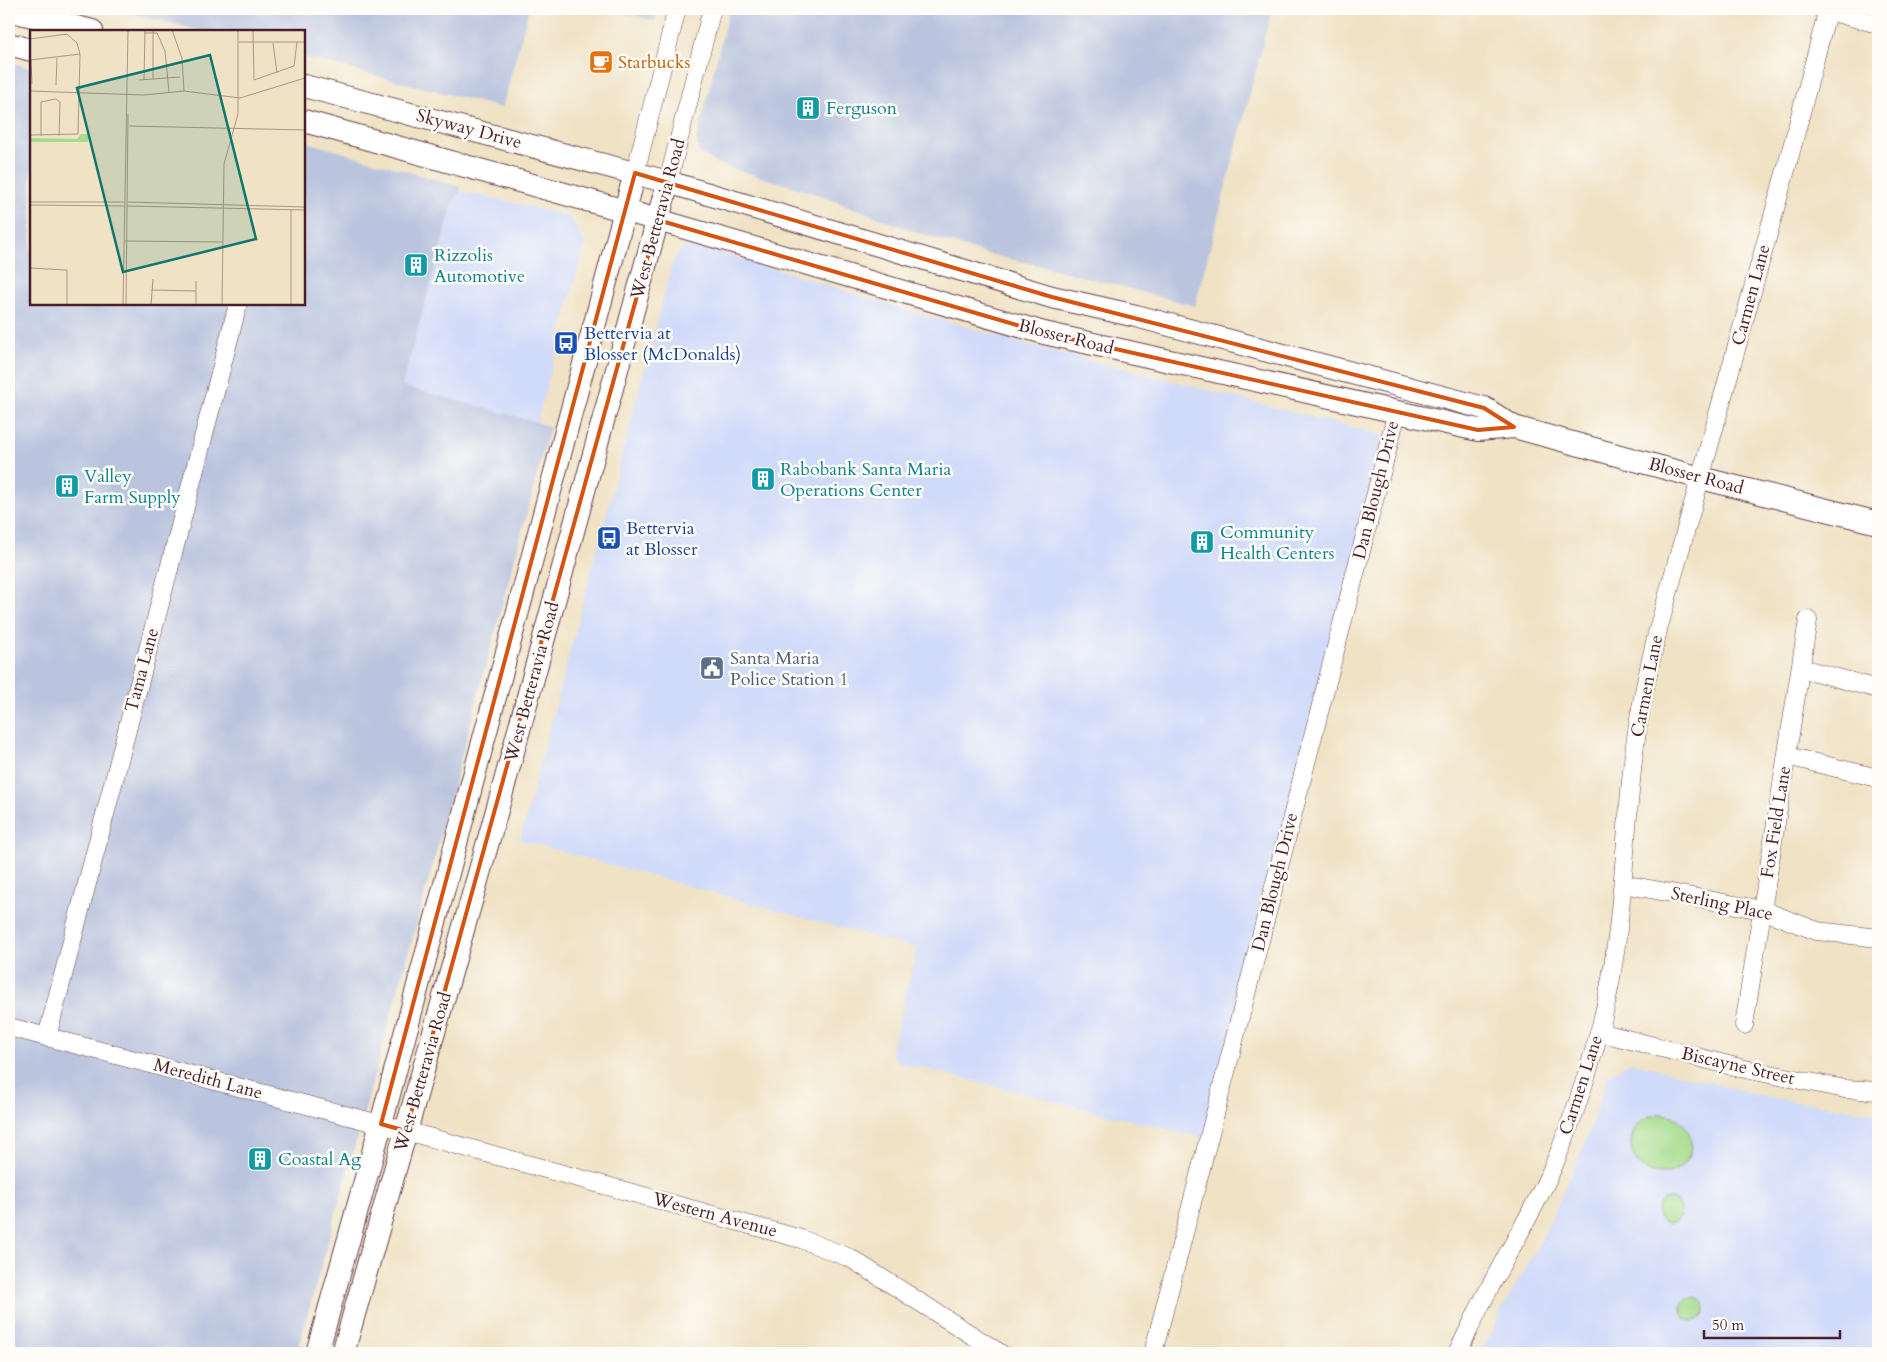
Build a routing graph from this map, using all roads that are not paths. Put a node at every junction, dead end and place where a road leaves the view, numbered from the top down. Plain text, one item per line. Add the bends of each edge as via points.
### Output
1 (677, 9) edge
2 (712, 9) edge
3 (1825, 9) edge
4 (9, 10) edge
5 (1878, 24) edge
6 (88, 30) edge
7 (9, 44) edge
8 (30, 50) edge
9 (305, 86) edge
10 (305, 121) edge
11 (635, 173) junction
12 (668, 182) junction
13 (625, 211) junction
14 (658, 220) junction
15 (238, 305) edge
16 (1396, 412) junction
17 (1514, 427) junction
18 (1700, 478) junction
19 (1878, 523) edge
20 (1808, 620) dead end
21 (1800, 668) junction
22 (1878, 689) edge
23 (1787, 756) junction
24 (1878, 778) edge
25 (1623, 884) junction
26 (1762, 910) junction
27 (1878, 938) edge
28 (1744, 1025) dead end
29 (9, 1028) edge
30 (1599, 1032) junction
31 (47, 1037) junction
32 (1878, 1091) edge
33 (381, 1124) junction
34 (406, 1131) junction
35 (317, 1353) edge
36 (344, 1353) edge
37 (1000, 1353) edge
38 (1153, 1353) edge
39 (1457, 1353) edge

1 - 11 street, West Betteravia Road
2 - 12 street, West Betteravia Road
3 - 5 street
3 - 18 street, Carmen Lane
4 - 6 main road
7 - 8 main road
9 - 11 main road, Skyway Drive
10 - 13 main road, Skyway Drive
11 - 12 main road, Blosser Road
11 - 13 main road, West Betteravia Road
12 - 14 main road, West Betteravia Road
12 - 17 main road, Blosser Road via 1052,297 1136,316 1484,408
13 - 14 main road, Blosser Road
13 - 33 main road, West Betteravia Road
14 - 16 main road, Blosser Road via 1044,333
14 - 34 main road, West Betteravia Road
15 - 31 street, Tama Lane
16 - 17 main road, Blosser Road via 1478,430
16 - 38 street, Dan Blough Drive
17 - 18 main road, Blosser Road
18 - 19 main road, Blosser Road
18 - 25 street, Carmen Lane via 1641,701
20 - 21 street, Fox Field Lane
21 - 22 street
21 - 23 street, Fox Field Lane
23 - 24 street
23 - 26 street, Fox Field Lane
25 - 26 street, Sterling Place
25 - 30 street, Carmen Lane via 1613,966
26 - 27 street, Sterling Place via 1817,931
26 - 28 street, Fox Field Lane
29 - 31 street, Meredith Lane
30 - 32 street, Biscayne Street via 1740,1068 1845,1089
30 - 39 street, Carmen Lane via 1556,1159
31 - 33 street, Meredith Lane
33 - 34 street, Meredith Lane
33 - 35 main road, West Betteravia Road
34 - 36 main road, West Betteravia Road
34 - 37 street, Western Avenue via 826,1248 850,1258

